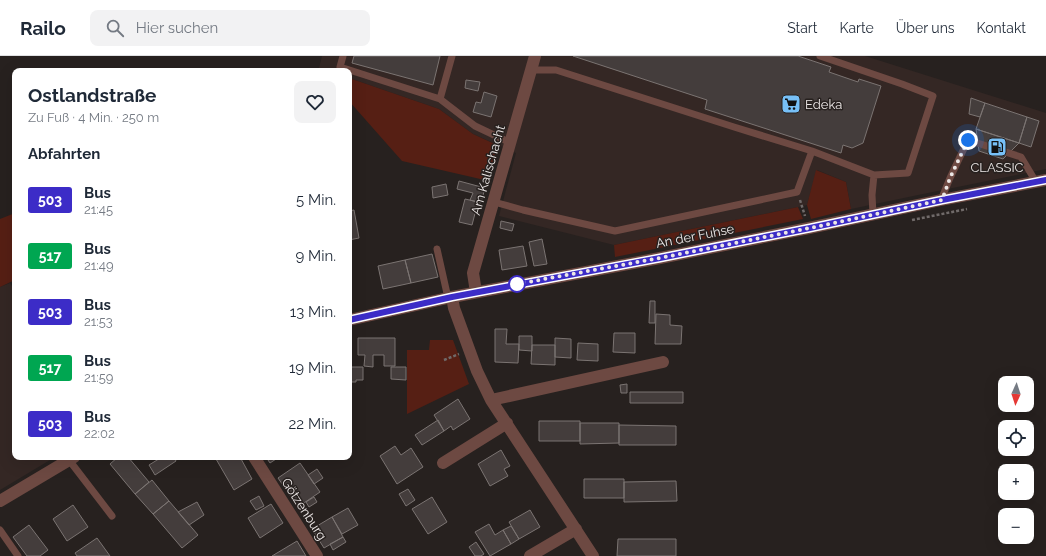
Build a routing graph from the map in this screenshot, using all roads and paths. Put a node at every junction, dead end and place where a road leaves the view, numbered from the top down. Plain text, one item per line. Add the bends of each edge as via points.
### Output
1 (343, 56) edge
2 (452, 56) edge
3 (535, 56) edge
4 (820, 56) edge
5 (343, 68) edge
6 (531, 70) junction
7 (352, 71) edge
8 (440, 99) junction
9 (511, 143) junction
10 (812, 150) junction
11 (874, 175) junction
12 (1041, 181) edge
13 (942, 200) junction
14 (494, 202) junction
15 (873, 214) junction
16 (437, 250) dead end
17 (476, 292) junction
18 (450, 297) junction
19 (352, 319) edge
20 (663, 362) dead end
21 (491, 400) junction
22 (507, 423) junction
23 (69, 460) edge
24 (73, 460) edge
25 (256, 460) edge
26 (443, 463) dead end
27 (0, 501) edge
28 (112, 516) dead end
29 (576, 529) junction
30 (0, 530) edge
31 (18, 556) edge
32 (317, 556) edge
33 (530, 556) edge
34 (593, 556) edge

1 - 5 lane via 340,67
2 - 8 lane
3 - 6 street, Am Kalischacht
4 - 11 lane via 933,96 908,173
6 - 9 street, Am Kalischacht
6 - 10 lane via 556,70
7 - 8 lane
8 - 9 lane via 475,126
9 - 14 street, Am Kalischacht
10 - 11 lane
10 - 14 lane via 797,192 615,231
11 - 15 lane
12 - 13 street, An der Fuhse
12 - 13 lane via 1021,157 968,140
13 - 15 street, An der Fuhse
14 - 17 street, Am Kalischacht via 473,273
15 - 17 street, An der Fuhse via 660,258
16 - 18 lane
17 - 18 street, An der Fuhse
18 - 19 street, An der Fuhse
18 - 21 street via 477,371
20 - 21 street
21 - 22 street
22 - 26 street
22 - 29 street
23 - 27 street
24 - 28 lane
25 - 32 street, Götzenburg
29 - 33 street
29 - 34 street
30 - 31 lane

